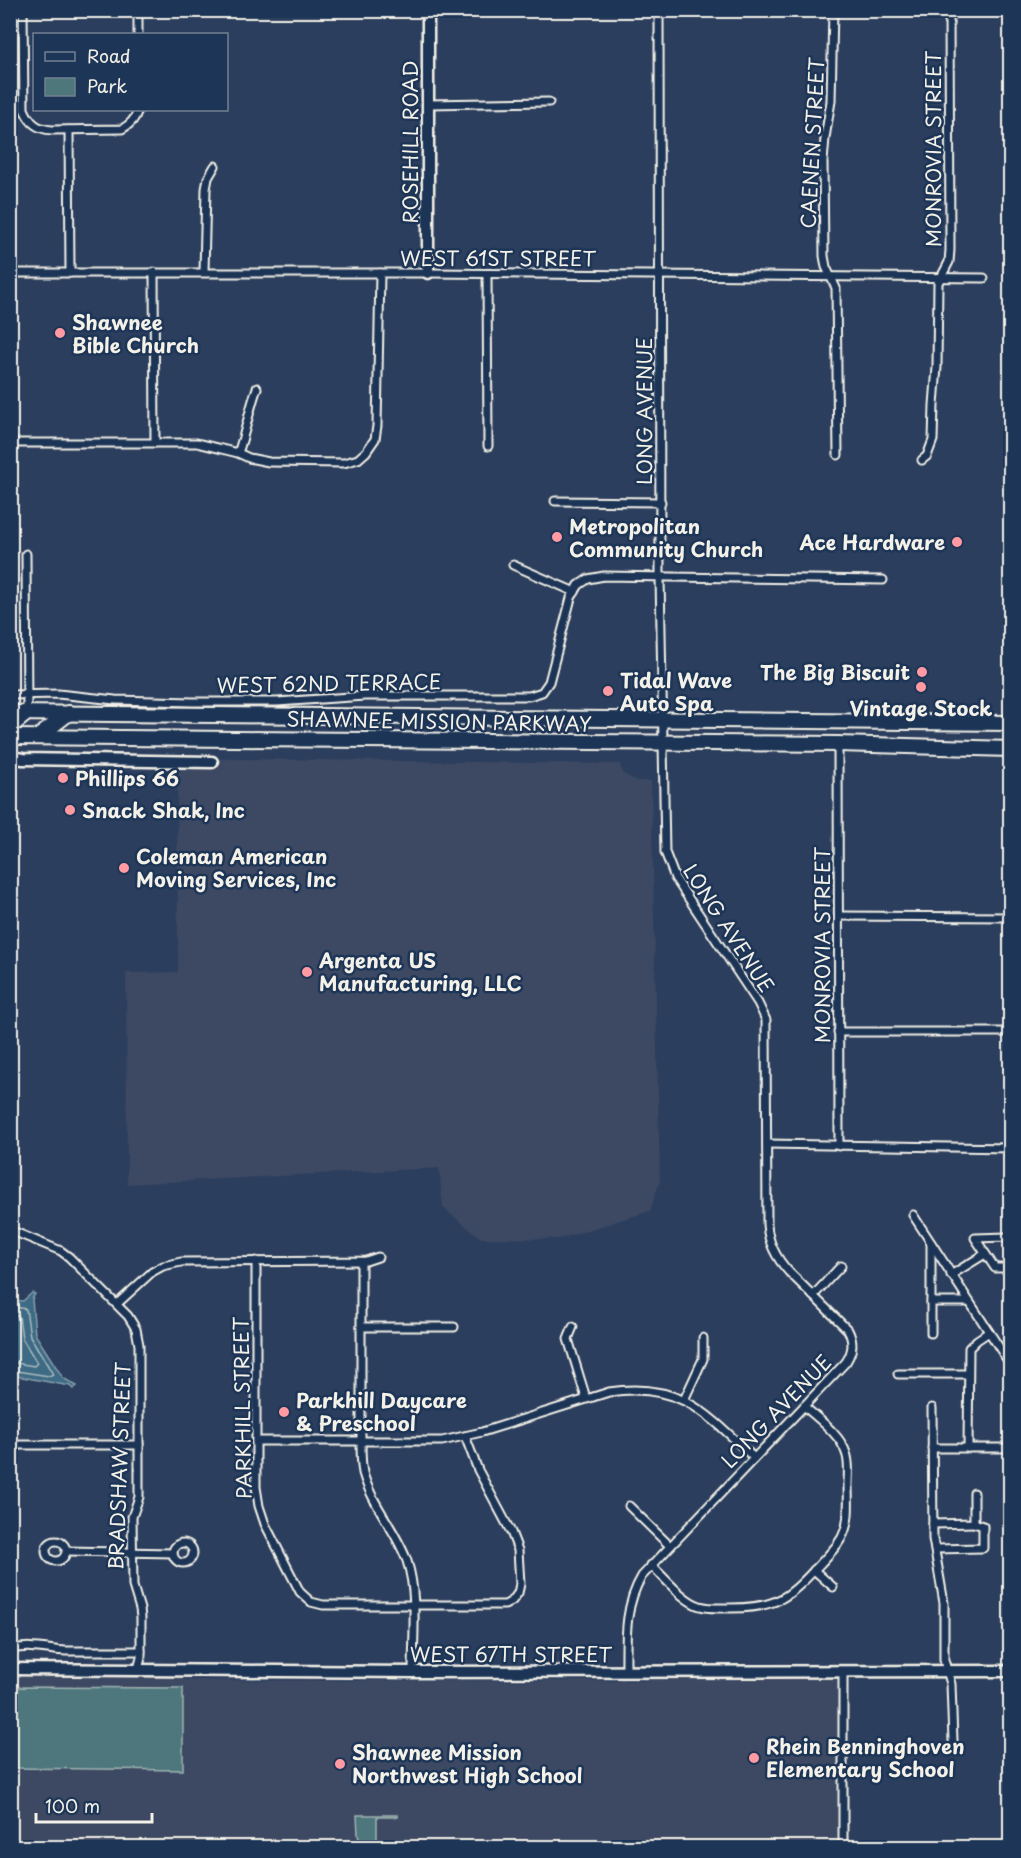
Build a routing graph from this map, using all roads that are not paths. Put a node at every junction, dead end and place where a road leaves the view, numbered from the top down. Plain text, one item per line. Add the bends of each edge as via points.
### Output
1 (22, 10) edge
2 (138, 10) edge
3 (428, 10) edge
4 (659, 10) edge
5 (833, 10) edge
6 (949, 10) edge
7 (138, 33) edge
8 (549, 102) dead end
9 (428, 104) junction
10 (138, 111) edge
11 (69, 130) junction
12 (215, 166) dead end
13 (154, 272) junction
14 (204, 272) junction
15 (10, 273) edge
16 (70, 273) junction
17 (380, 273) junction
18 (428, 273) junction
19 (487, 274) junction
20 (660, 275) junction
21 (830, 276) junction
22 (943, 277) junction
23 (984, 278) dead end
24 (256, 388) dead end
25 (155, 443) junction
26 (16, 444) dead end
27 (488, 446) dead end
28 (238, 453) junction
29 (838, 455) dead end
30 (921, 460) dead end
31 (555, 501) dead end
32 (661, 502) junction
33 (26, 554) dead end
34 (513, 565) dead end
35 (660, 577) junction
36 (883, 580) dead end
37 (574, 592) junction
38 (27, 694) junction
39 (10, 695) edge
40 (10, 713) edge
41 (27, 713) junction
42 (69, 713) junction
43 (406, 718) junction
44 (444, 718) junction
45 (663, 718) junction
46 (1011, 723) edge
47 (10, 727) edge
48 (10, 737) edge
49 (38, 737) junction
50 (379, 740) junction
51 (409, 740) junction
52 (663, 743) junction
53 (838, 744) junction
54 (1011, 749) edge
55 (10, 757) edge
56 (212, 762) dead end
57 (839, 916) junction
58 (1011, 917) edge
59 (838, 1032) junction
60 (1011, 1032) edge
61 (767, 1144) junction
62 (839, 1146) junction
63 (1011, 1148) edge
64 (913, 1215) dead end
65 (10, 1230) edge
66 (1011, 1242) edge
67 (931, 1243) junction
68 (985, 1254) junction
69 (378, 1257) dead end
70 (256, 1261) junction
71 (361, 1262) junction
72 (841, 1266) dead end
73 (1011, 1268) edge
74 (951, 1275) junction
75 (813, 1296) junction
76 (931, 1302) junction
77 (969, 1302) junction
78 (117, 1304) junction
79 (361, 1327) junction
80 (454, 1327) dead end
81 (573, 1327) dead end
82 (989, 1332) junction
83 (931, 1333) dead end
84 (703, 1338) dead end
85 (1011, 1364) edge
86 (898, 1374) dead end
87 (968, 1374) junction
88 (586, 1398) junction
89 (684, 1400) junction
90 (804, 1406) junction
91 (932, 1408) dead end
92 (465, 1436) junction
93 (256, 1441) junction
94 (361, 1441) junction
95 (10, 1445) edge
96 (139, 1445) junction
97 (932, 1448) junction
98 (968, 1448) junction
99 (1011, 1448) edge
100 (754, 1458) junction
101 (974, 1493) dead end
102 (629, 1506) dead end
103 (933, 1524) junction
104 (974, 1524) junction
105 (670, 1546) junction
106 (935, 1549) junction
107 (67, 1551) dead end
108 (132, 1552) junction
109 (172, 1553) dead end
110 (651, 1565) junction
111 (814, 1569) junction
112 (833, 1587) dead end
113 (413, 1605) junction
114 (10, 1650) edge
115 (141, 1651) junction
116 (10, 1669) edge
117 (138, 1670) junction
118 (843, 1671) junction
119 (948, 1671) junction
120 (1011, 1671) edge
121 (413, 1672) junction
122 (626, 1672) junction
123 (952, 1741) dead end
124 (843, 1848) edge

1 - 11 street via 24,109 34,126
2 - 7 street
3 - 9 street, ROSEHILL ROAD
4 - 20 street, LONG AVENUE
5 - 21 street, CAENEN STREET via 831,101 823,162 824,256
6 - 22 street, MONROVIA STREET via 950,249
8 - 9 street
9 - 18 street, ROSEHILL ROAD
10 - 11 street via 122,129
11 - 16 street
12 - 14 street via 206,189
13 - 14 street, WEST 61ST STREET
13 - 16 street, WEST 61ST STREET
13 - 25 street
14 - 17 street, WEST 61ST STREET
15 - 16 street, WEST 61ST STREET
17 - 18 street, WEST 61ST STREET
17 - 28 street via 377,426 375,439 366,452 344,463 269,462
18 - 19 street, WEST 61ST STREET
19 - 20 street, WEST 61ST STREET
19 - 27 street
20 - 21 street, WEST 61ST STREET
20 - 32 street, LONG AVENUE
21 - 22 street, WEST 61ST STREET
21 - 29 street, CAENEN STREET via 836,288
22 - 23 street, WEST 61ST STREET
22 - 30 street, MONROVIA STREET via 938,283 933,440 927,456
24 - 28 street
25 - 26 street
25 - 28 street via 197,443
31 - 32 street
32 - 35 street, LONG AVENUE
33 - 38 street
34 - 37 street
35 - 36 street
35 - 37 street via 597,577 579,585
35 - 45 street, LONG AVENUE
37 - 38 street, WEST 62ND TERRACE via 549,682 542,692 529,696 193,702
38 - 39 street, WEST 62ND TERRACE
38 - 41 street
40 - 41 highway, SHAWNEE MISSION PARKWAY
41 - 42 highway, SHAWNEE MISSION PARKWAY
41 - 47 highway
42 - 43 highway, SHAWNEE MISSION PARKWAY
42 - 49 highway
43 - 44 highway, SHAWNEE MISSION PARKWAY
43 - 50 highway via 398,729
44 - 45 highway, SHAWNEE MISSION PARKWAY
44 - 51 highway
45 - 46 highway, SHAWNEE MISSION PARKWAY
45 - 52 street, LONG AVENUE
48 - 49 highway, SHAWNEE MISSION PARKWAY
49 - 50 highway, SHAWNEE MISSION PARKWAY
50 - 51 highway, SHAWNEE MISSION PARKWAY
51 - 52 highway, SHAWNEE MISSION PARKWAY
52 - 53 highway, SHAWNEE MISSION PARKWAY
52 - 61 street, LONG AVENUE via 664,839 669,864 766,1020
53 - 54 highway, SHAWNEE MISSION PARKWAY
53 - 57 street, MONROVIA STREET
55 - 56 street
57 - 58 street
57 - 59 street, MONROVIA STREET
59 - 60 street
59 - 62 street, MONROVIA STREET
61 - 62 street
61 - 75 street, LONG AVENUE via 767,1224 773,1251
62 - 63 street
64 - 67 street
65 - 78 street, BRADSHAW STREET via 61,1251
66 - 68 street via 1007,1237 975,1238
67 - 74 street
67 - 76 street
68 - 73 street via 995,1268
68 - 74 street
69 - 71 street
70 - 71 street
70 - 78 street via 181,1262 163,1266
70 - 93 street, PARKHILL STREET
71 - 79 street
72 - 75 street
74 - 77 street
75 - 90 street, LONG AVENUE via 848,1330 853,1347 846,1362
76 - 77 street
76 - 83 street
77 - 82 street
78 - 96 street, BRADSHAW STREET via 136,1329 139,1345
79 - 80 street
79 - 94 street
81 - 88 street via 568,1340
82 - 85 street
82 - 87 street via 969,1348
84 - 89 street via 703,1359
86 - 87 street
87 - 98 street
88 - 89 street via 644,1389
88 - 92 street
89 - 100 street via 706,1413
90 - 100 street, LONG AVENUE
90 - 111 street via 842,1444 848,1460 845,1530 837,1545
91 - 97 street
92 - 94 street via 442,1441
92 - 113 street, PARKHILL STREET via 478,1470 514,1537 520,1563 518,1593 505,1605
93 - 94 street
93 - 113 street, PARKHILL STREET via 259,1506 300,1592 321,1605
94 - 113 street via 367,1484 408,1563
95 - 96 street
96 - 108 street, BRADSHAW STREET via 139,1497 132,1517
97 - 98 street
97 - 103 street
98 - 99 street
100 - 105 street, LONG AVENUE
101 - 104 street
102 - 105 street
103 - 104 street
103 - 106 street
104 - 106 street via 983,1526 984,1548
105 - 110 street, LONG AVENUE
106 - 119 street via 944,1603 944,1660
107 - 108 street
108 - 109 street
108 - 115 street, BRADSHAW STREET
110 - 111 street via 689,1601 708,1608 767,1606 793,1592
110 - 122 street, LONG AVENUE via 631,1599
111 - 112 street
113 - 121 street
114 - 115 street via 42,1647
115 - 117 street, BRADSHAW STREET
116 - 117 street, WEST 67TH STREET
117 - 121 street, WEST 67TH STREET
118 - 119 street, WEST 67TH STREET
118 - 122 street, WEST 67TH STREET
118 - 124 street
119 - 120 street, WEST 67TH STREET
119 - 123 street
121 - 122 street, WEST 67TH STREET

